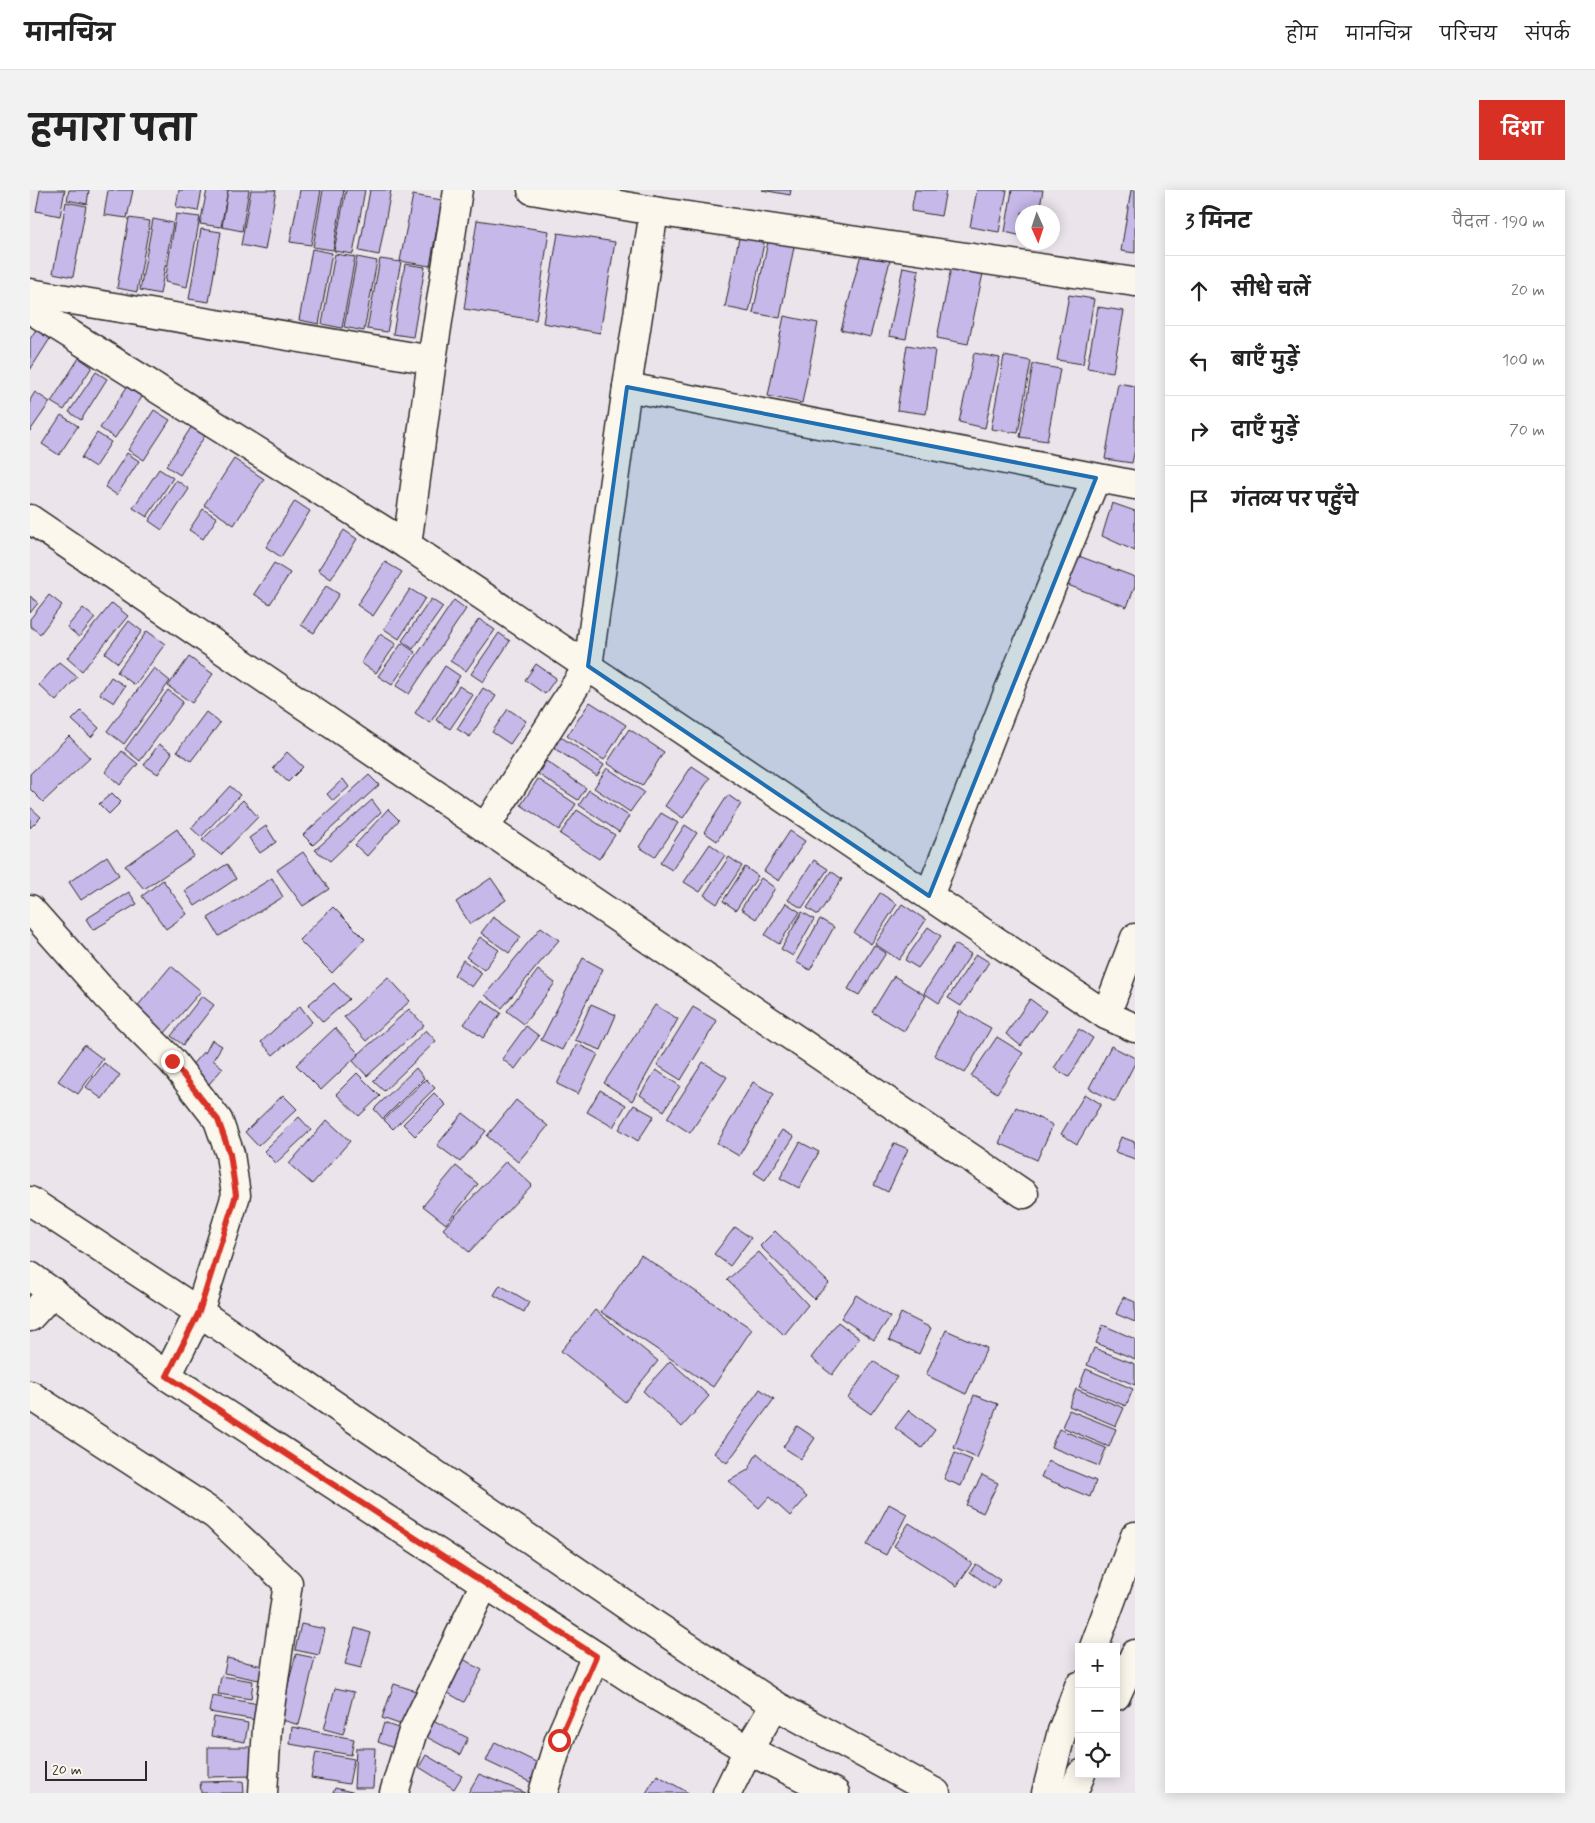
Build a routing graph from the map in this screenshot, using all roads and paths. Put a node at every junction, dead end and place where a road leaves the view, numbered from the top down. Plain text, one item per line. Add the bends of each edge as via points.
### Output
1 (458, 190) edge
2 (532, 190) edge
3 (654, 211) junction
4 (1135, 282) edge
5 (30, 293) edge
6 (30, 309) edge
7 (432, 360) junction
8 (627, 387) junction
9 (1096, 478) junction
10 (1135, 485) edge
11 (30, 519) edge
12 (408, 545) junction
13 (588, 666) junction
14 (485, 828) junction
15 (929, 896) junction
16 (30, 909) edge
17 (1135, 938) edge
18 (1106, 1015) junction
19 (1135, 1028) edge
20 (1024, 1194) dead end
21 (30, 1201) edge
22 (30, 1276) edge
23 (53, 1292) junction
24 (199, 1312) junction
25 (30, 1317) edge
26 (167, 1376) junction
27 (30, 1395) edge
28 (1135, 1536) edge
29 (485, 1583) junction
30 (1095, 1643) edge
31 (1135, 1654) edge
32 (596, 1656) junction
33 (1078, 1688) edge
34 (1120, 1688) edge
35 (775, 1705) junction
36 (748, 1750) junction
37 (1079, 1778) edge
38 (263, 1793) edge
39 (394, 1793) edge
40 (543, 1793) edge
41 (728, 1793) edge
42 (835, 1793) edge
43 (936, 1793) edge
44 (1046, 1793) edge
45 (1073, 1793) edge

1 - 7 street
2 - 3 street
3 - 4 street
3 - 8 street
5 - 7 street
6 - 12 street
7 - 12 street
8 - 9 street
8 - 13 street
9 - 10 street
9 - 15 street
11 - 14 street
12 - 13 street
13 - 14 street
13 - 15 street
14 - 20 street
15 - 18 street
16 - 24 street via 107,996 172,1061 218,1120 230,1154 236,1195
17 - 18 street
18 - 19 street
21 - 24 street
22 - 23 street
23 - 25 street
23 - 26 street
24 - 26 street
24 - 35 street
26 - 29 street
27 - 38 street via 215,1515 288,1583 267,1728
28 - 30 street
29 - 32 street
29 - 39 street via 413,1731
31 - 34 street
32 - 36 street
32 - 40 street via 559,1740
33 - 44 street via 1062,1731
35 - 36 street
35 - 43 street
36 - 41 street
36 - 42 street
37 - 45 street

